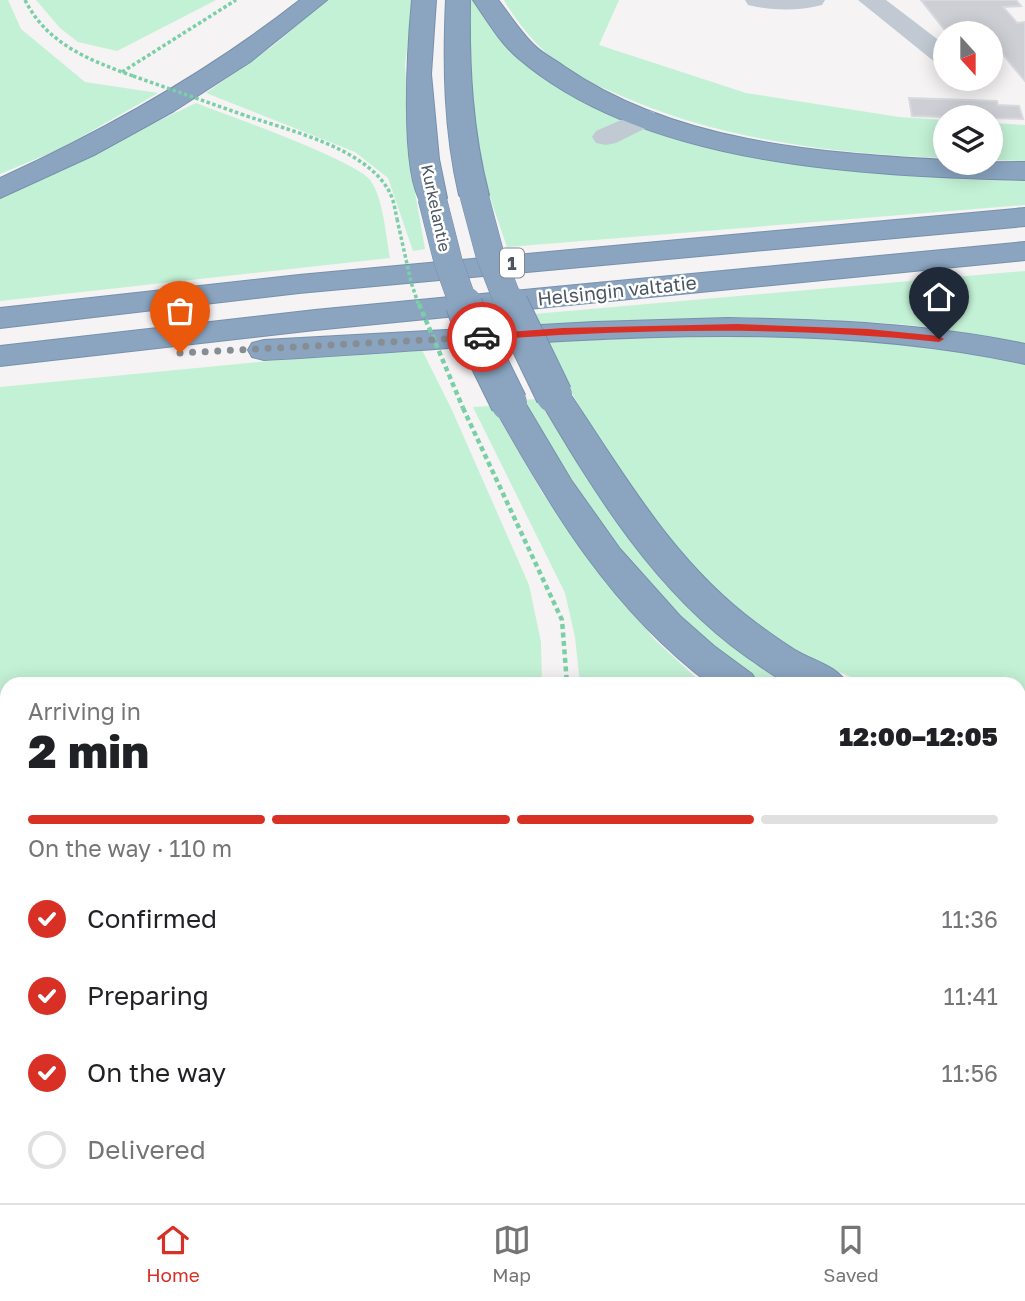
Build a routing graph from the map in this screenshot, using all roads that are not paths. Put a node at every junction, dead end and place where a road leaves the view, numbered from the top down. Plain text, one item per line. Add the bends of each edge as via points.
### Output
1 (314, 0) edge
2 (424, 0) edge
3 (458, 0) edge
4 (485, 0) edge
5 (757, 0) edge
6 (813, 0) edge
7 (870, 0) edge
8 (933, 48) edge
9 (644, 118) junction
10 (606, 137) dead end
11 (1025, 171) edge
12 (0, 189) edge
13 (1025, 217) edge
14 (1025, 251) edge
15 (0, 318) edge
16 (1025, 354) edge
17 (0, 358) edge
18 (729, 677) edge
19 (814, 677) edge

1 - 12 highway via 253,50 156,113
2 - 18 highway, Kurkelantie, bridge via 418,74 423,146 448,261 472,328 572,513 606,560 657,617
3 - 19 highway, Kurkelantie, bridge via 458,121 474,195 505,293 554,395 611,490 658,552 740,631
4 - 9 highway via 514,42 546,68
5 - 6 lane
7 - 8 lane
9 - 10 lane
9 - 11 highway via 722,141 821,159
13 - 15 highway, Helsingin valtatie / 1 via 326,281
14 - 17 highway, Helsingin valtatie / 1 via 315,320
16 - 17 highway via 868,332 737,327

